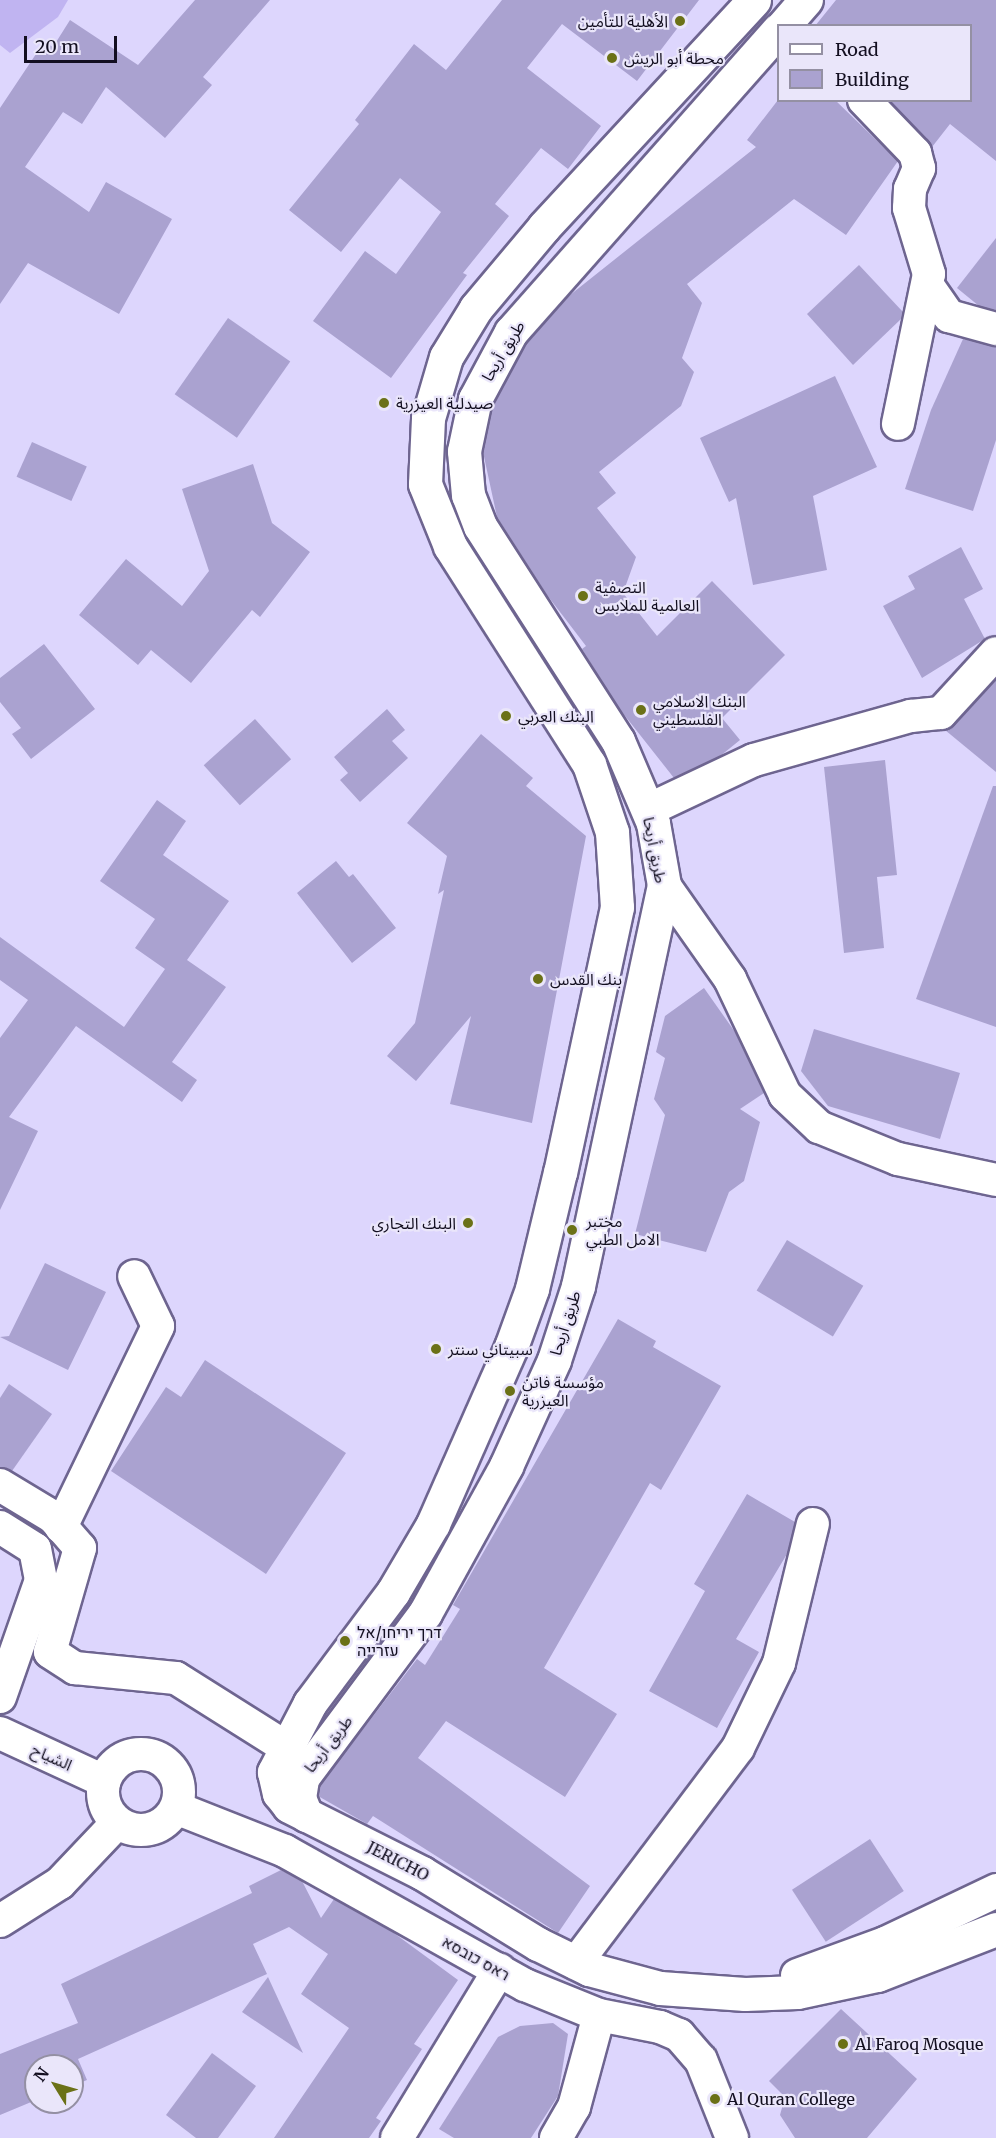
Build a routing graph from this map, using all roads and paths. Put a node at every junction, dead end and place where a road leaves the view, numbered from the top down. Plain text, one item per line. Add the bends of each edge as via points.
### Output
1 (754, 0) edge
2 (806, 0) edge
3 (785, 24) edge
4 (777, 31) edge
5 (866, 102) edge
6 (928, 286) junction
7 (996, 329) edge
8 (898, 424) dead end
9 (995, 656) edge
10 (648, 810) junction
11 (664, 885) junction
12 (608, 953) junction
13 (650, 960) junction
14 (996, 1180) edge
15 (134, 1276) dead end
16 (0, 1485) edge
17 (813, 1524) dead end
18 (0, 1527) edge
19 (61, 1527) junction
20 (393, 1592) junction
21 (425, 1613) junction
22 (0, 1697) edge
23 (0, 1733) edge
24 (284, 1746) junction
25 (104, 1780) junction
26 (176, 1808) junction
27 (306, 1815) junction
28 (117, 1823) junction
29 (996, 1890) edge
30 (0, 1921) edge
31 (996, 1929) edge
32 (576, 1963) junction
33 (499, 1970) junction
34 (745, 1994) junction
35 (599, 2015) junction
36 (397, 2138) edge
37 (556, 2138) edge
38 (732, 2138) edge

1 - 12 main road via 544,226 476,308 446,357 428,418 425,484 450,546 589,764 612,832 617,908
2 - 3 main road
4 - 10 main road, طريق أريحا via 511,332 475,399 464,451 468,495 480,526 618,741
5 - 6 street via 915,153 919,168 910,189 909,207 929,274
6 - 7 street via 949,316
6 - 8 street
9 - 10 street via 941,713 911,716 754,760
10 - 11 main road, طريق أريحا
11 - 13 main road, طريق أريحا
11 - 14 street via 730,979 785,1095 819,1127 898,1160
12 - 13 main road
12 - 20 main road via 531,1289 457,1478
13 - 21 main road, طريق أريحا via 578,1286 554,1360 506,1466
15 - 19 street via 158,1326
16 - 19 street
17 - 32 street via 779,1663 738,1748
18 - 22 street via 35,1549 41,1580
19 - 24 street via 80,1548 50,1652 75,1668 176,1678
20 - 21 main road
20 - 24 main road, JERICHO via 310,1703
21 - 27 main road, طريق أريحا via 302,1779 299,1798
23 - 25 street, الشياح
24 - 27 main road, JERICHO via 274,1772 279,1793 289,1806
25 - 26 street via 126,1756 149,1754 175,1774 179,1785
25 - 28 street via 104,1804
26 - 28 street via 161,1825 150,1829 139,1831
26 - 33 street, ראס כובסא via 285,1851
27 - 32 main road, JERICHO via 422,1873
28 - 30 street via 60,1883
29 - 34 main road via 885,1943
31 - 34 main road, JERICHO via 877,1975 797,1992
32 - 34 main road, JERICHO via 660,1988
33 - 35 street, ראס כובסא
33 - 36 street
35 - 37 street via 574,2107
35 - 38 street, ראס כובסא via 660,2027 693,2045

